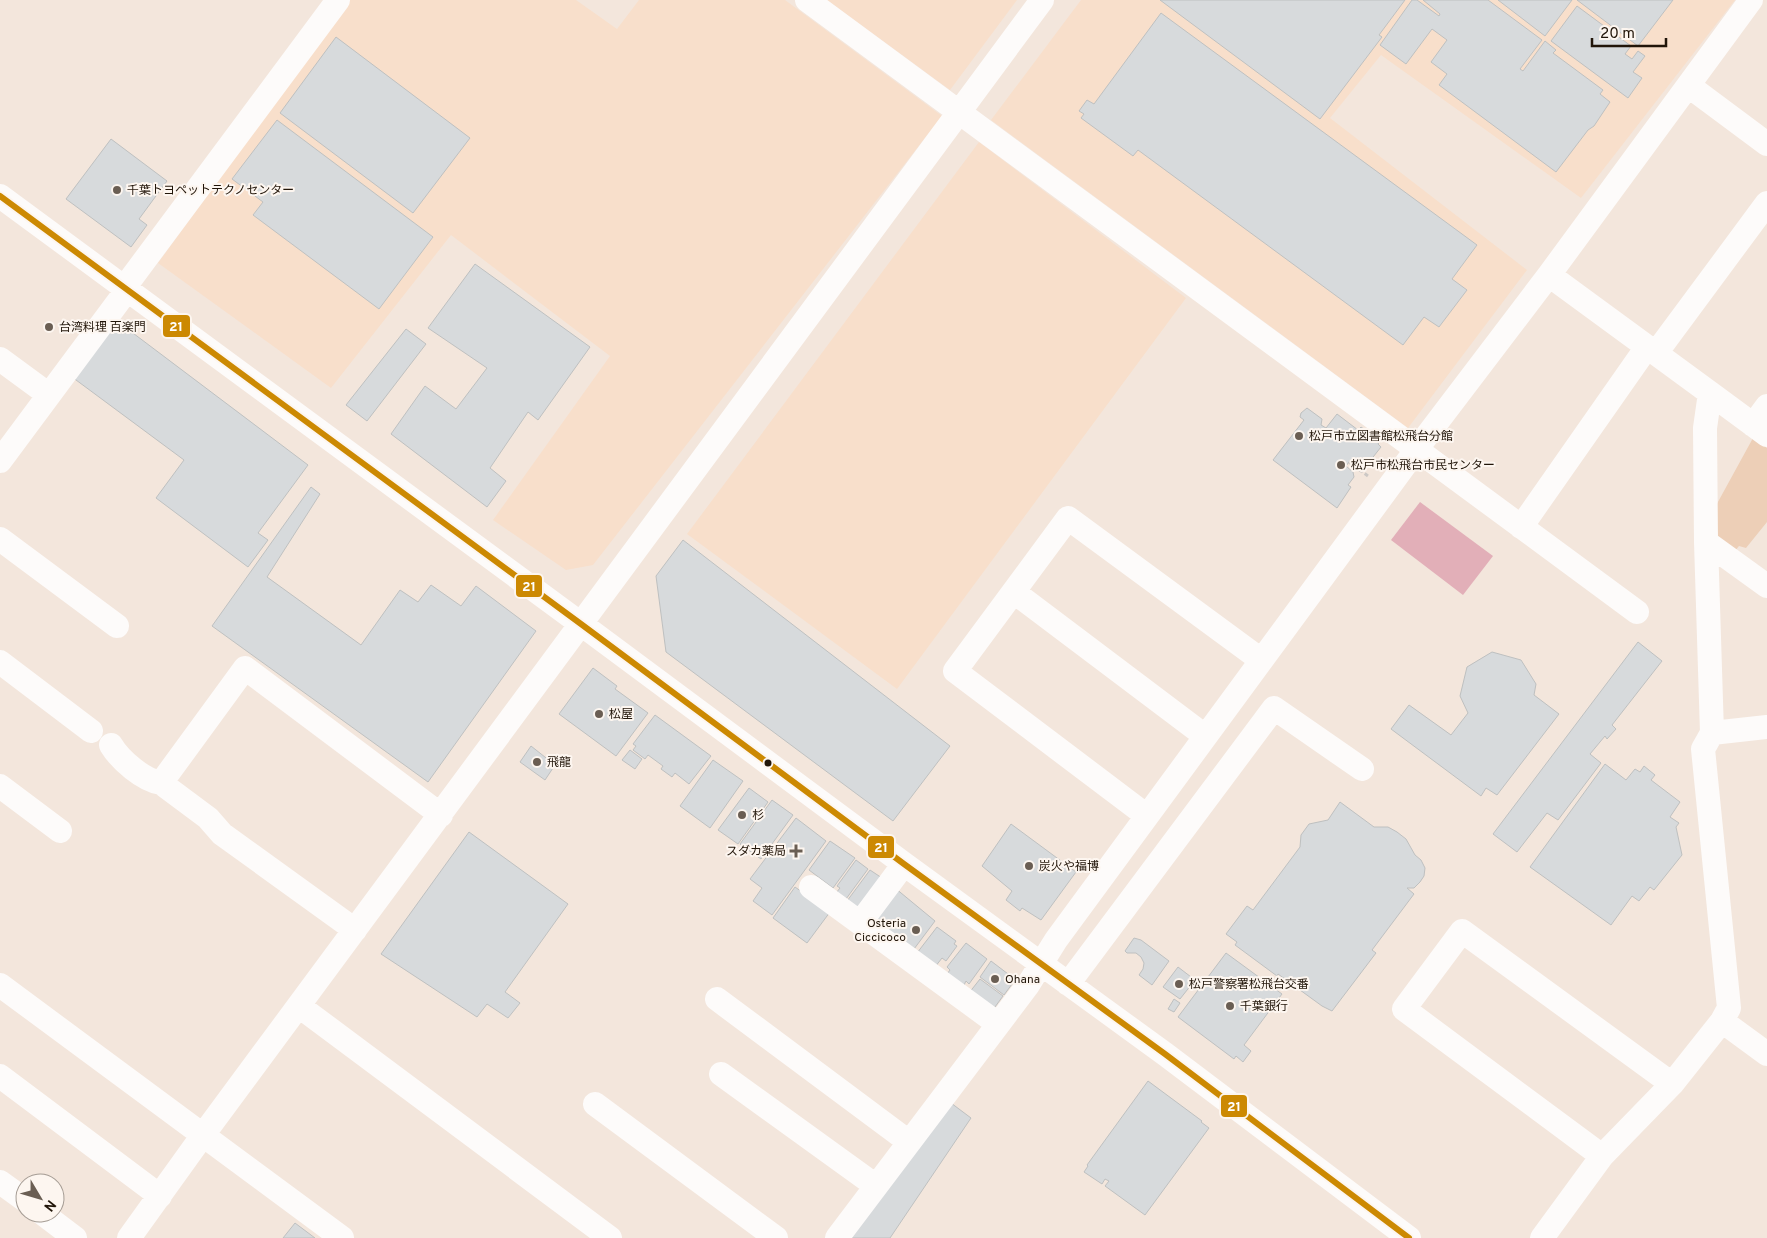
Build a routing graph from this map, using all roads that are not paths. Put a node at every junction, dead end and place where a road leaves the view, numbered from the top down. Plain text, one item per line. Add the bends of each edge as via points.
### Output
1 (338, 0) edge
2 (807, 0) edge
3 (1042, 0) edge
4 (1751, 0) edge
5 (1689, 86) junction
6 (959, 113) junction
7 (1767, 144) edge
8 (0, 196) edge
9 (1767, 203) edge
10 (1549, 275) junction
11 (126, 289) junction
12 (1652, 350) junction
13 (0, 360) edge
14 (1710, 393) junction
15 (49, 395) junction
16 (1767, 406) edge
17 (1760, 430) edge
18 (1416, 450) junction
19 (0, 461) edge
20 (1520, 527) junction
21 (0, 539) edge
22 (1706, 542) junction
23 (1767, 586) edge
24 (1014, 592) junction
25 (1637, 612) dead end
26 (581, 624) junction
27 (117, 626) dead end
28 (1261, 660) junction
29 (0, 662) edge
30 (1767, 727) edge
31 (91, 730) dead end
32 (1712, 733) junction
33 (1205, 736) junction
34 (110, 745) dead end
35 (1362, 769) dead end
36 (160, 783) junction
37 (0, 786) edge
38 (441, 815) junction
39 (1147, 816) junction
40 (60, 831) dead end
41 (904, 864) junction
42 (811, 887) dead end
43 (860, 923) junction
44 (355, 930) junction
45 (1041, 964) junction
46 (1068, 984) junction
47 (0, 987) edge
48 (717, 999) dead end
49 (299, 1006) junction
50 (1722, 1021) junction
51 (998, 1024) junction
52 (1767, 1054) edge
53 (721, 1074) dead end
54 (0, 1076) edge
55 (1672, 1084) junction
56 (595, 1104) dead end
57 (203, 1135) junction
58 (910, 1142) junction
59 (1602, 1156) junction
60 (0, 1182) edge
61 (876, 1186) junction
62 (15, 1193) edge
63 (160, 1196) junction
64 (55, 1223) edge
65 (75, 1238) edge
66 (129, 1238) edge
67 (342, 1238) edge
68 (610, 1238) edge
69 (776, 1238) edge
70 (837, 1238) edge
71 (1409, 1238) edge
72 (1542, 1238) edge

1 - 11 street
2 - 6 street
3 - 6 street
4 - 5 street
5 - 7 street
5 - 10 street
6 - 18 street
6 - 26 street
8 - 11 street
9 - 12 street
10 - 12 street
10 - 18 street
11 - 15 street
11 - 26 street
12 - 14 street
12 - 20 street
13 - 15 street
14 - 17 street
14 - 22 street via 1705,428
15 - 19 street
16 - 17 street
18 - 20 street
18 - 28 street
20 - 25 street
21 - 27 street
22 - 23 street
22 - 32 street
24 - 28 street via 1068,518
24 - 33 street
24 - 39 street via 955,671
26 - 38 street
26 - 41 street
28 - 33 street
29 - 31 street
30 - 32 street
32 - 50 street via 1703,749 1729,1008
33 - 39 street
34 - 36 street via 117,756 151,782
35 - 46 street via 1274,708
36 - 38 street via 245,668
36 - 44 street via 208,818 222,834
37 - 40 street
38 - 44 street
39 - 45 street
41 - 43 street
41 - 45 street
42 - 43 street
43 - 51 street
44 - 49 street
45 - 46 street
45 - 51 street
46 - 71 street
47 - 57 street
48 - 58 street
49 - 57 street
49 - 68 street
50 - 52 street
50 - 55 street
51 - 58 street
53 - 61 street
54 - 63 street
55 - 59 street
55 - 59 street via 1462,931 1404,1009
56 - 69 street
57 - 63 street
57 - 67 street
58 - 61 street
59 - 72 street
60 - 62 street
61 - 70 street
63 - 66 street
64 - 65 street

